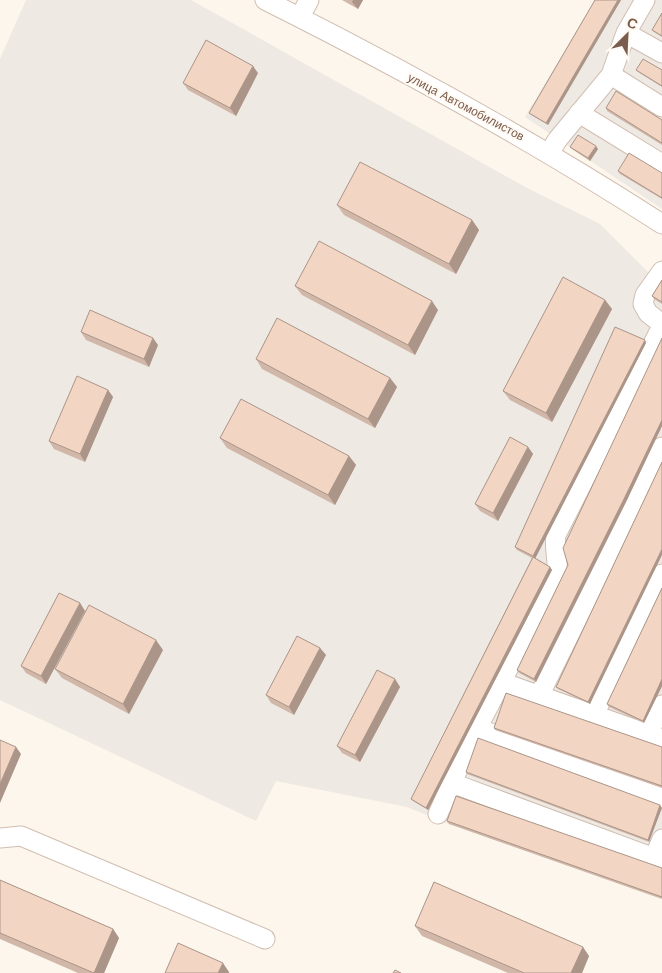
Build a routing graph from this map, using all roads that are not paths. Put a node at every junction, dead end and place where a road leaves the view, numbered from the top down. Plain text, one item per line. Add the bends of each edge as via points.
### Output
1 (265, 0) edge
2 (309, 0) edge
3 (644, 0) edge
4 (300, 17) junction
5 (626, 33) junction
6 (662, 53) edge
7 (611, 75) junction
8 (662, 107) edge
9 (579, 113) junction
10 (549, 153) junction
11 (662, 164) edge
12 (662, 224) edge
13 (662, 271) edge
14 (662, 325) edge
15 (662, 446) edge
16 (662, 574) edge
17 (501, 682) junction
18 (540, 696) junction
19 (662, 705) edge
20 (594, 715) junction
21 (478, 728) junction
22 (655, 737) edge
23 (452, 783) junction
24 (662, 798) edge
25 (438, 814) dead end
26 (0, 838) edge
27 (662, 839) edge
28 (658, 859) edge
29 (265, 939) dead end

1 - 4 street, улица Автомобилистов
2 - 4 street
3 - 5 street
4 - 10 street, улица Автомобилистов
5 - 6 street
5 - 7 street
7 - 8 street
7 - 9 street
9 - 10 street
9 - 11 street
10 - 12 street, улица Автомобилистов
13 - 14 street via 645,295 643,304
14 - 17 street via 556,534 554,552 559,570
15 - 18 street
16 - 20 street
17 - 18 street
17 - 21 street
18 - 20 street
19 - 22 street
20 - 22 street
21 - 23 street
21 - 24 street
23 - 25 street
23 - 28 street
26 - 29 street via 21,836
27 - 28 street

